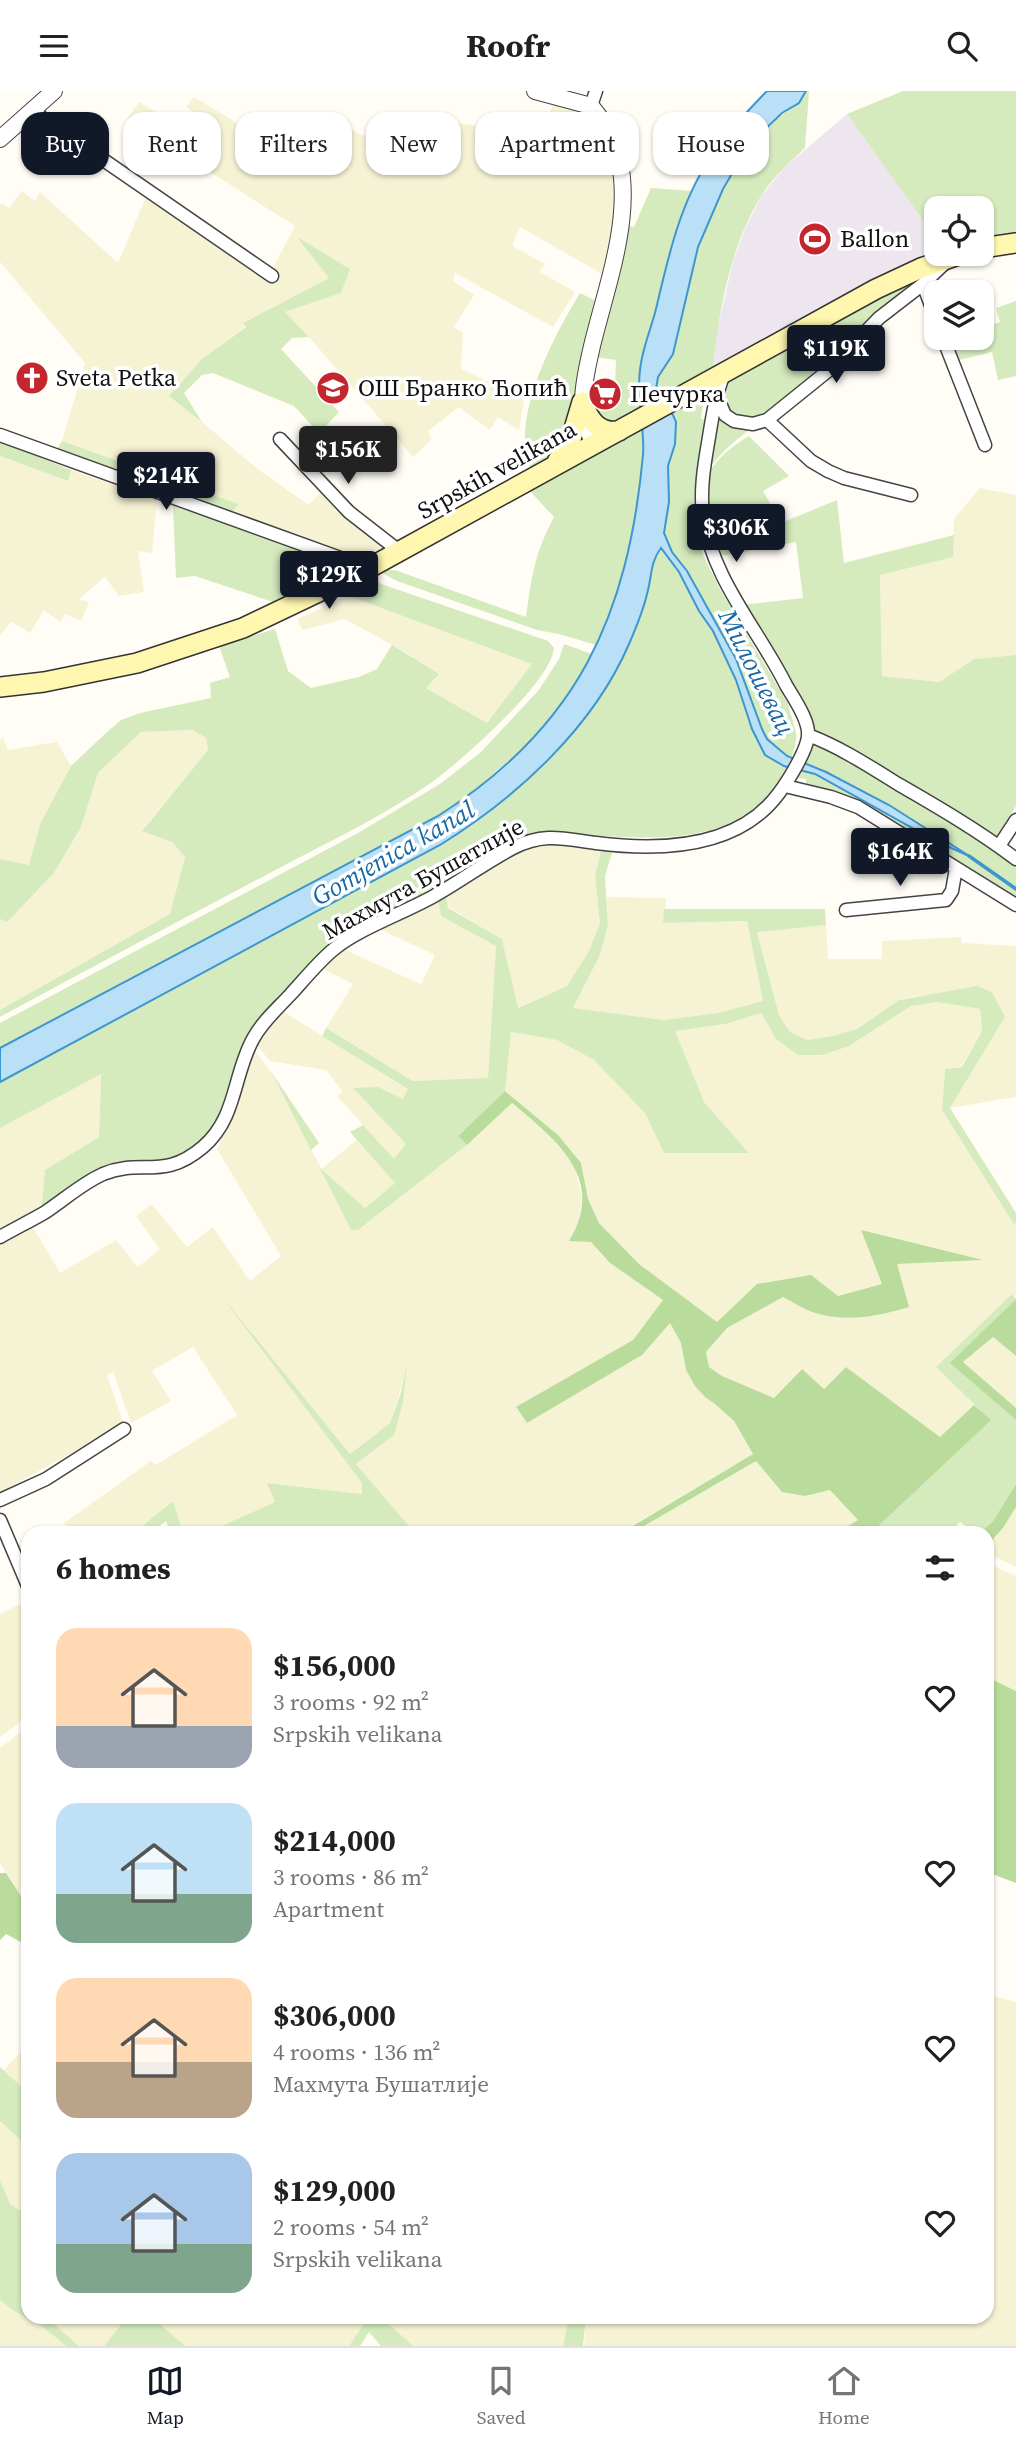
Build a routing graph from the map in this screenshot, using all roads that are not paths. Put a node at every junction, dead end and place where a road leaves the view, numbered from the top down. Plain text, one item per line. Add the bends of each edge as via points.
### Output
1 (54, 91) edge
2 (535, 91) edge
3 (593, 98) edge
4 (31, 110) junction
5 (0, 138) edge
6 (1016, 243) edge
7 (994, 247) edge
8 (931, 266) edge
9 (945, 266) edge
10 (272, 276) dead end
11 (923, 285) joint
12 (948, 350) edge
13 (711, 389) junction
14 (582, 402) junction
15 (767, 420) junction
16 (619, 431) junction
17 (0, 435) edge
18 (280, 439) dead end
19 (594, 444) junction
20 (985, 445) dead end
21 (551, 468) junction
22 (911, 495) dead end
23 (399, 551) junction
24 (360, 572) junction
25 (0, 687) edge
26 (808, 735) junction
27 (787, 781) junction
28 (1016, 820) edge
29 (999, 846) junction
30 (1016, 859) edge
31 (956, 868) junction
32 (1016, 905) edge
33 (846, 910) dead end
34 (0, 1237) edge
35 (124, 1429) dead end
36 (0, 1500) edge
37 (0, 1520) edge
38 (21, 1570) edge

1 - 4 street
2 - 3 street
3 - 14 street via 617,151 624,190
4 - 5 street
4 - 10 street
6 - 7 main road
8 - 13 main road, Srpskih velikana via 876,289 724,374
9 - 11 street
11 - 15 street via 879,318 829,370
12 - 20 street
13 - 15 street via 725,415 734,421 753,424
13 - 16 main road, Srpskih velikana
13 - 26 street via 702,489 707,537 726,582 783,678
14 - 16 main road via 600,429
14 - 19 street via 586,429
14 - 21 main road via 568,446
15 - 22 street via 828,471
16 - 19 main road, Srpskih velikana
17 - 24 street via 343,559
18 - 23 street via 349,512
19 - 21 main road, Srpskih velikana
21 - 23 main road, Srpskih velikana
23 - 24 main road, Srpskih velikana
24 - 25 main road, Srpskih velikana via 243,628 176,652 81,675
26 - 27 street, Махмута Бушатлије
26 - 29 street via 846,753
27 - 31 street via 858,807
27 - 34 street, Махмута Бушатлије via 770,805 745,824 688,844 607,844 566,837 524,843 348,940 321,962 253,1039 227,1116 208,1143 175,1165 109,1172
28 - 29 street
29 - 30 street
31 - 32 street
31 - 33 street via 946,900
35 - 36 street via 46,1479
37 - 38 street

